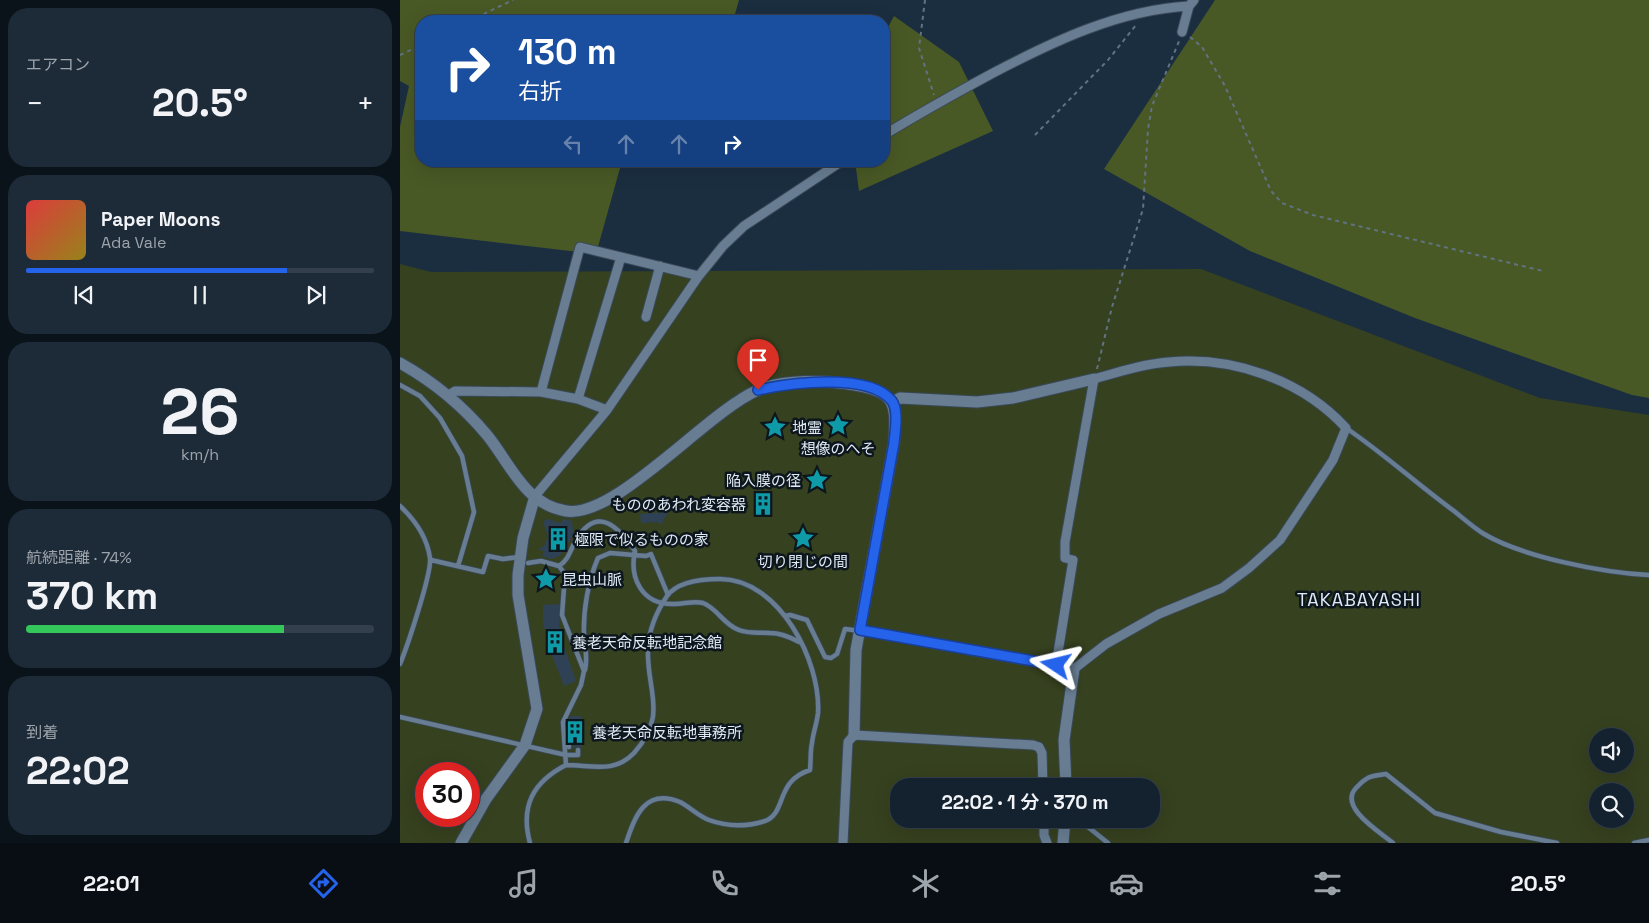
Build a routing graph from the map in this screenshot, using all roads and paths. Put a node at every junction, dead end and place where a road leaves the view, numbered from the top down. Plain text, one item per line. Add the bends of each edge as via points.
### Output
1 (513, 0) edge
2 (925, 0) edge
3 (1191, 3) edge
4 (1146, 13) junction
5 (482, 15) edge
6 (1182, 32) junction
7 (415, 48) edge
8 (400, 55) edge
9 (937, 102) junction
10 (890, 131) edge
11 (1035, 135) dead end
12 (833, 167) edge
13 (621, 257) junction
14 (660, 266) junction
15 (1543, 271) dead end
16 (699, 276) junction
17 (646, 317) dead end
18 (400, 363) edge
19 (1094, 379) junction
20 (400, 385) edge
21 (541, 392) junction
22 (449, 394) junction
23 (578, 399) junction
24 (893, 402) junction
25 (607, 410) junction
26 (1346, 428) junction
27 (535, 496) junction
28 (400, 506) edge
29 (634, 556) junction
30 (431, 560) junction
31 (524, 560) junction
32 (458, 566) junction
33 (559, 566) junction
34 (1649, 575) edge
35 (668, 595) junction
36 (664, 604) junction
37 (785, 616) junction
38 (856, 630) junction
39 (799, 642) junction
40 (400, 664) edge
41 (1056, 665) junction
42 (1074, 669) junction
43 (584, 672) junction
44 (400, 717) edge
45 (854, 735) junction
46 (564, 739) junction
47 (525, 745) junction
48 (569, 747) dead end
49 (578, 750) dead end
50 (566, 755) junction
51 (566, 765) junction
52 (1043, 778) edge
53 (1066, 778) edge
54 (1044, 828) edge
55 (1064, 828) edge
56 (1090, 828) edge
57 (1649, 840) edge
58 (461, 843) edge
59 (530, 843) edge
60 (626, 843) edge
61 (844, 843) edge
62 (1047, 843) edge
63 (1063, 843) edge
64 (1108, 843) edge
65 (1393, 843) edge
66 (1557, 843) edge
67 (1634, 843) edge

1 - 5 path
2 - 9 path via 919,48
3 - 4 street
3 - 6 street
4 - 9 street via 1074,32
4 - 11 path via 1108,60
6 - 15 path via 1202,47 1220,78 1272,192 1282,203 1313,214
6 - 19 path via 1152,106 1143,209 1112,307
7 - 8 path
9 - 10 street
12 - 16 street via 744,226
13 - 14 street
13 - 21 street via 580,247
13 - 23 street
14 - 16 street
14 - 17 street
16 - 25 street
18 - 22 street
19 - 24 street via 1013,398 977,402 900,398
19 - 26 street via 1139,366 1198,360 1281,381 1311,396
19 - 41 street via 1065,542 1065,558 1073,560
20 - 32 lane via 420,396 440,418 462,456 474,512
21 - 22 street via 455,391
21 - 23 street
22 - 27 street via 488,436 522,486
23 - 25 street
24 - 27 street via 882,392 840,382 780,385 758,390 730,406 599,506 566,511
24 - 38 street via 896,418 894,443
25 - 27 street
26 - 34 lane via 1485,534 1524,550 1574,563 1620,573
26 - 42 street via 1332,460 1274,546 1222,588 1158,614 1106,644
27 - 31 street
28 - 30 lane via 414,520
29 - 33 lane via 635,551 621,531 610,523 594,522 577,538 566,562
29 - 35 lane via 651,554
29 - 36 lane via 633,565 640,590 645,597
29 - 43 lane via 602,555 592,571 585,620 587,660
30 - 32 lane
30 - 40 lane
31 - 32 lane via 488,556 482,572
31 - 33 lane
31 - 47 street via 518,594 537,709
33 - 43 lane via 564,574 562,615
35 - 36 lane
35 - 37 lane via 692,581 726,579 760,590
36 - 39 lane via 703,603 740,631 771,633
36 - 51 lane via 650,630 648,649 654,692 653,722 649,731 633,753 609,767
37 - 38 lane via 790,614 807,620 825,657 832,658 837,654 845,629
37 - 39 lane
38 - 41 street
38 - 45 street
39 - 60 lane via 815,683 818,713 810,770 799,773 790,781 778,809 768,820 749,826 726,824 701,816 681,803 666,799 651,800 638,812
41 - 42 street
42 - 53 street via 1064,740
43 - 46 lane via 563,722
44 - 47 lane
45 - 52 street via 1033,745 1042,753
45 - 61 street via 848,742
46 - 48 lane via 567,739
46 - 50 lane
47 - 50 lane
47 - 58 street via 486,799
49 - 50 lane via 578,755
50 - 51 lane
51 - 59 lane via 534,792 526,819
54 - 62 street
55 - 63 street
56 - 64 lane
57 - 67 lane
65 - 66 lane via 1355,812 1351,798 1353,791 1366,777 1386,774 1436,813 1501,832

